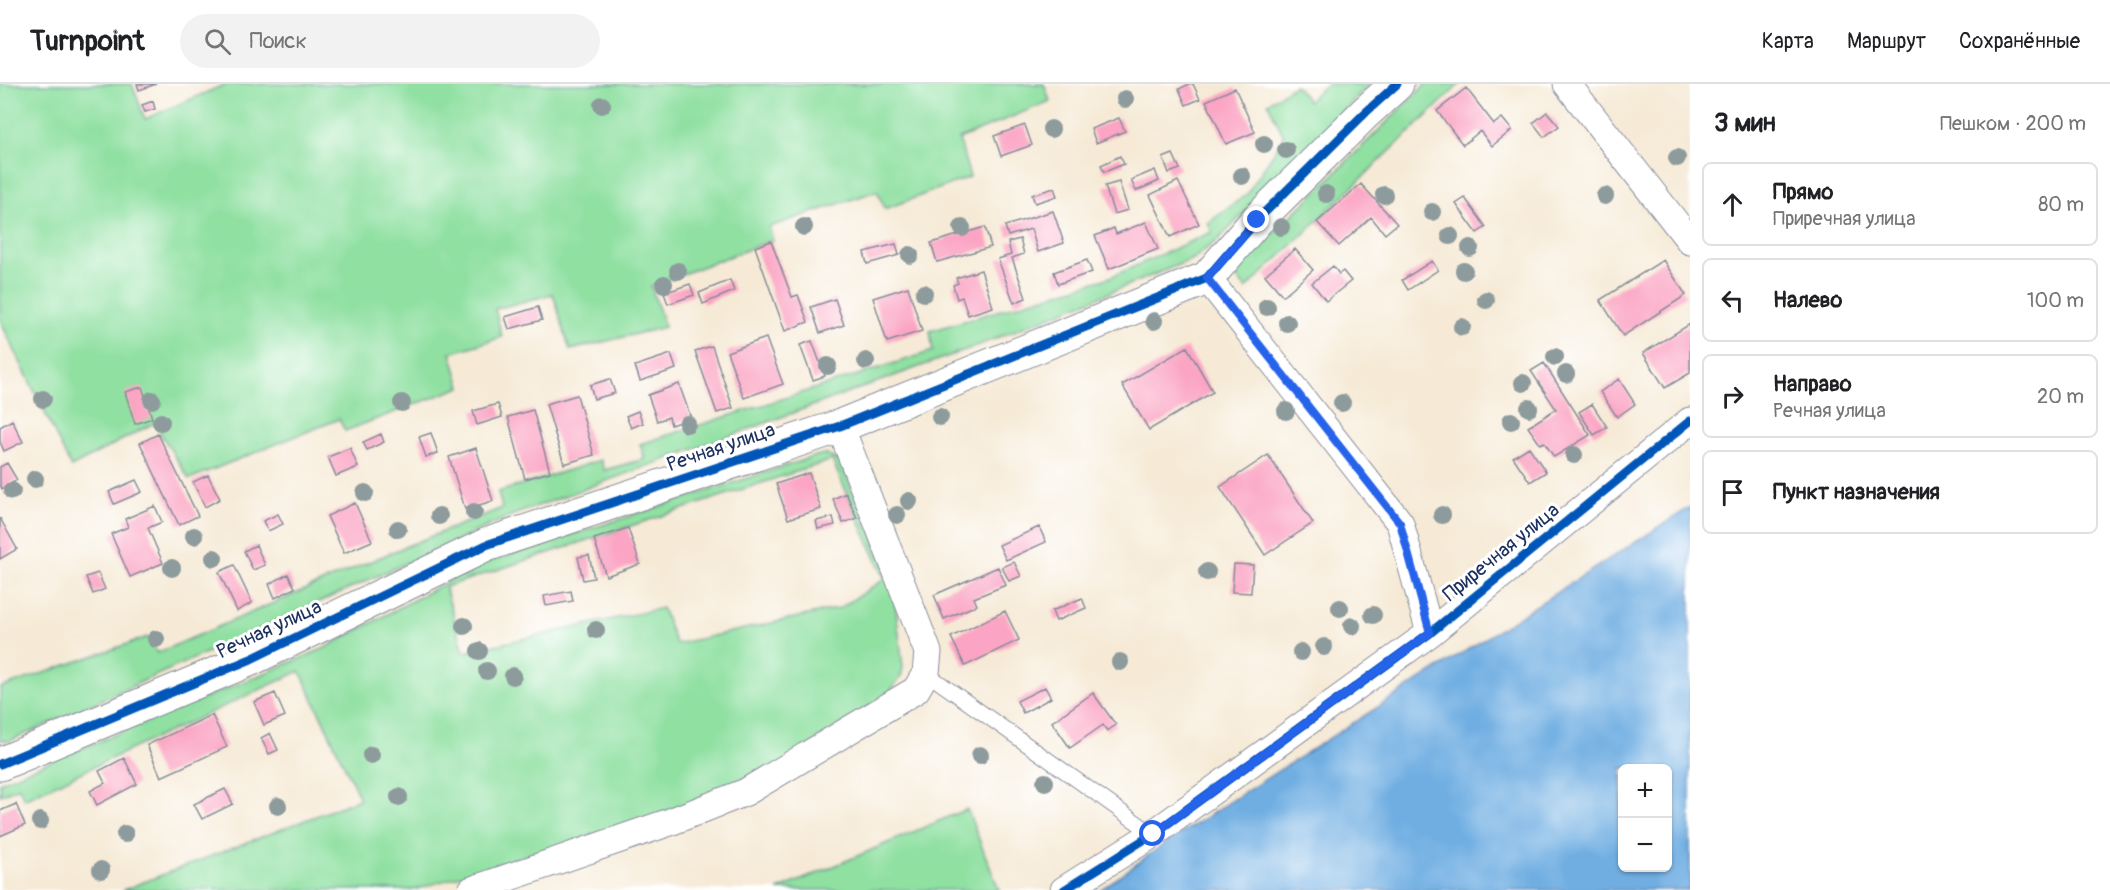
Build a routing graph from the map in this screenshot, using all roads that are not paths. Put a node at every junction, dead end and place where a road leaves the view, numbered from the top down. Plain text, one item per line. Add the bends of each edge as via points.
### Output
1 (1397, 84) edge
2 (1567, 84) edge
3 (1690, 242) edge
4 (1207, 278) junction
5 (1690, 421) edge
6 (840, 426) junction
7 (1430, 633) junction
8 (926, 673) junction
9 (0, 764) edge
10 (1153, 834) junction
11 (472, 890) edge
12 (1064, 890) edge

1 - 4 street, Речная улица via 1257,220
2 - 3 street
4 - 6 street, Речная улица
4 - 7 street via 1400,523
5 - 7 street, Приречная улица
6 - 8 street via 928,652
6 - 9 street, Речная улица via 486,546 251,659
7 - 10 street, Приречная улица
8 - 10 lane
8 - 11 street via 915,690 746,792
10 - 12 street, Приречная улица

